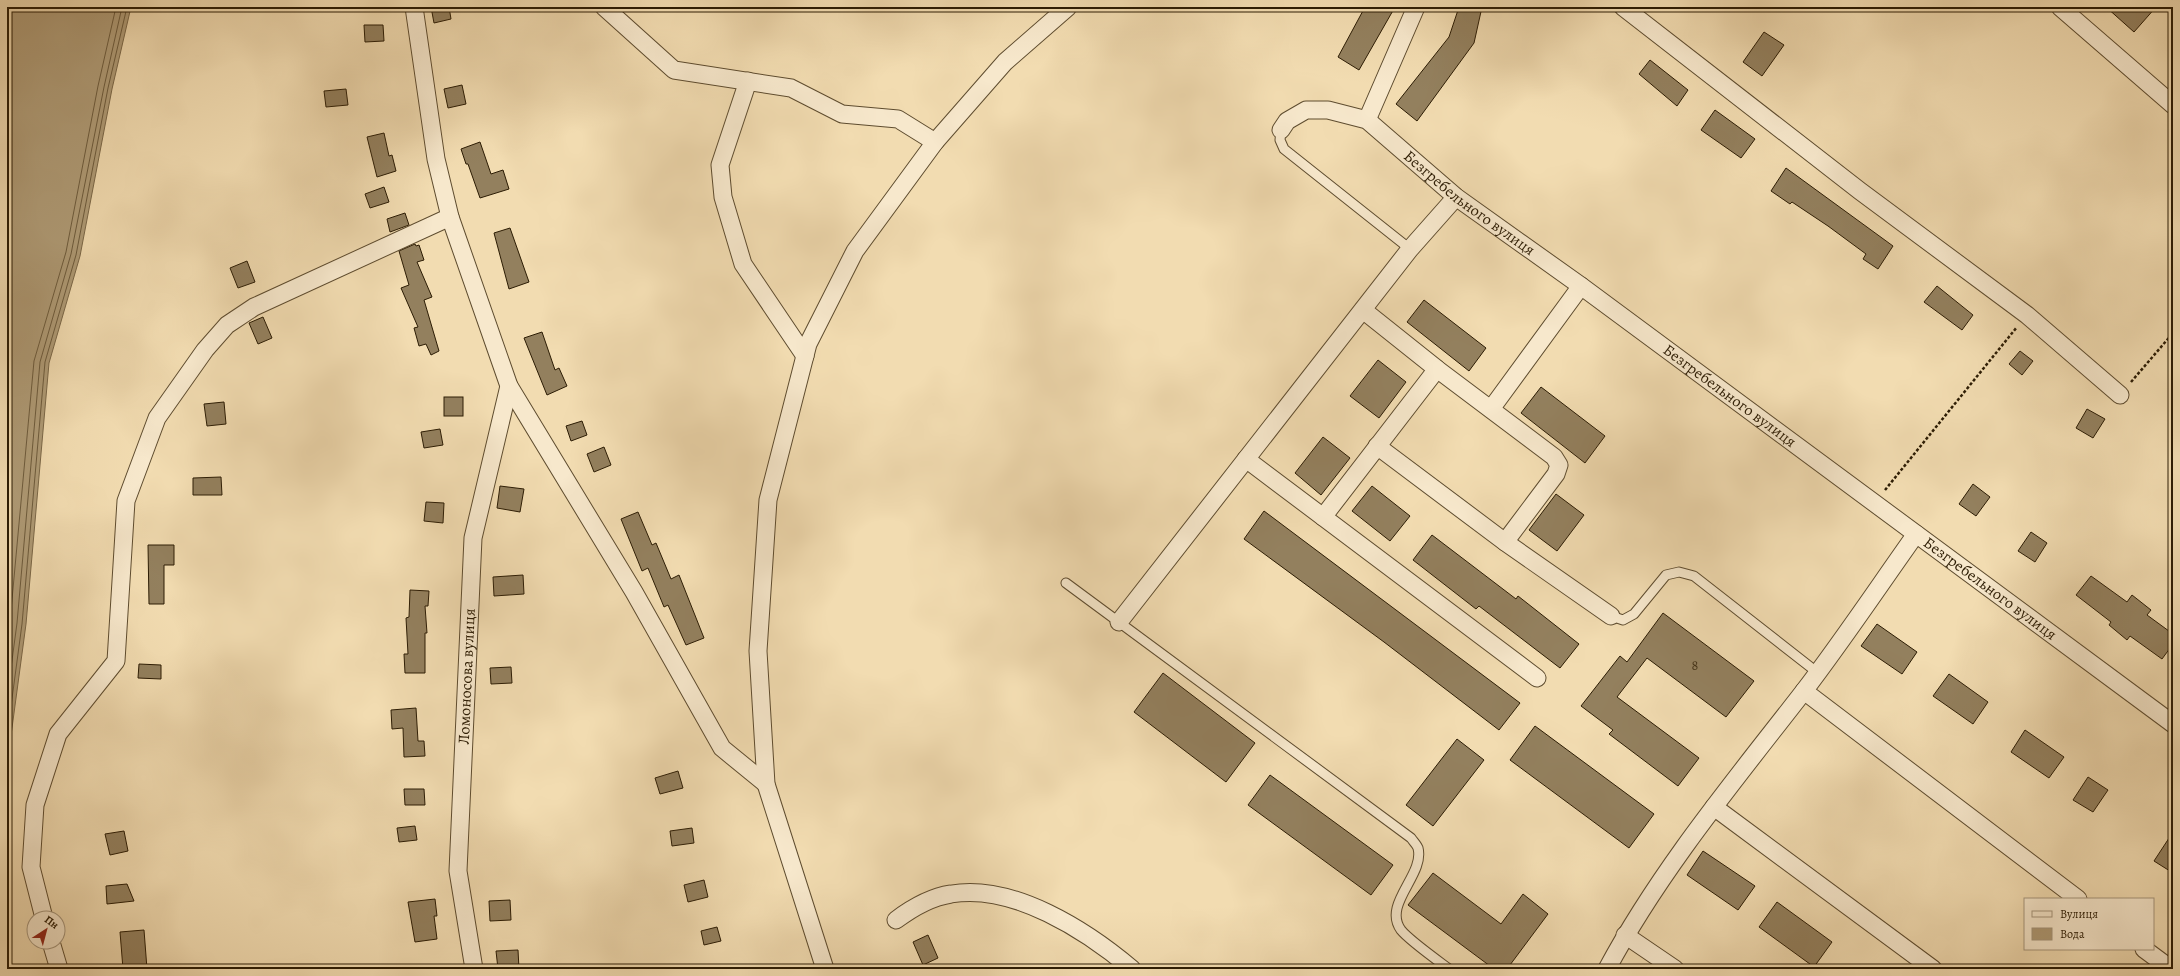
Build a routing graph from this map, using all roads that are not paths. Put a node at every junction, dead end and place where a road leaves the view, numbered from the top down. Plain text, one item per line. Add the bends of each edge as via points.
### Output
1 (414, 7) edge
2 (604, 7) edge
3 (1068, 7) edge
4 (1416, 7) edge
5 (1623, 7) edge
6 (2060, 7) edge
7 (748, 81) junction
8 (2173, 105) edge
9 (1367, 120) junction
10 (1282, 130) joint
11 (935, 142) junction
12 (1456, 196) junction
13 (450, 217) junction
14 (1410, 249) junction
15 (1581, 286) junction
16 (1363, 310) junction
17 (805, 356) junction
18 (1437, 369) junction
19 (509, 386) junction
20 (2120, 395) road end
21 (1491, 409) junction
22 (1377, 446) junction
23 (1246, 459) junction
24 (1323, 517) junction
25 (1916, 534) junction
26 (1505, 542) junction
27 (1066, 583) dead end
28 (1611, 616) joint
29 (1119, 622) junction
30 (1818, 673) junction
31 (1537, 678) dead end
32 (1804, 691) junction
33 (2173, 724) edge
34 (766, 784) junction
35 (1714, 807) junction
36 (2077, 898) edge
37 (42, 910) edge
38 (896, 920) dead end
39 (1625, 935) junction
40 (54, 950) edge
41 (2145, 950) edge
42 (60, 969) edge
43 (474, 969) edge
44 (825, 969) edge
45 (1132, 969) edge
46 (1449, 969) edge
47 (1607, 969) edge
48 (1675, 969) edge
49 (1933, 969) edge
50 (2170, 969) edge

1 - 13 street via 436,159
2 - 7 street via 674,70
3 - 11 street via 1005,62
4 - 9 street
5 - 20 street via 1860,191 2027,315
6 - 8 street
7 - 11 street via 791,88 842,114 898,119
7 - 17 street via 720,165 723,197 743,264
9 - 10 street, Безгребельного вулиця via 1328,110 1306,110 1287,121
9 - 12 street, Безгребельного вулиця
10 - 14 lane via 1280,140 1284,149
11 - 17 street via 855,251 808,344
12 - 14 street
12 - 15 street, Безгребельного вулиця
13 - 19 street
13 - 37 street via 254,307 227,325 205,350 157,418 126,501 116,661 58,734 34,805 30,867
14 - 16 street
15 - 21 street
15 - 25 street, Безгребельного вулиця
16 - 18 street
16 - 23 street
17 - 34 street via 768,500 758,651
18 - 21 street
18 - 22 street
19 - 34 street via 634,592 722,748
19 - 43 street, Ломоносова вулиця via 472,538 458,871
21 - 26 street via 1554,457 1559,464 1556,474
22 - 24 street
22 - 26 street
23 - 24 street
23 - 29 street
24 - 31 street
25 - 30 street
25 - 33 street, Безгребельного вулиця
26 - 28 street
27 - 29 lane
28 - 30 lane via 1623,620 1634,614 1666,575 1679,572 1694,576
29 - 46 lane via 1411,838 1418,848 1417,862 1397,910 1396,920 1401,930
30 - 32 street
32 - 35 street
32 - 36 street
34 - 44 street
35 - 39 street
35 - 49 street
38 - 45 street via 915,906 951,894 991,893 1051,913
39 - 47 street
39 - 48 street
40 - 42 street
41 - 50 street

